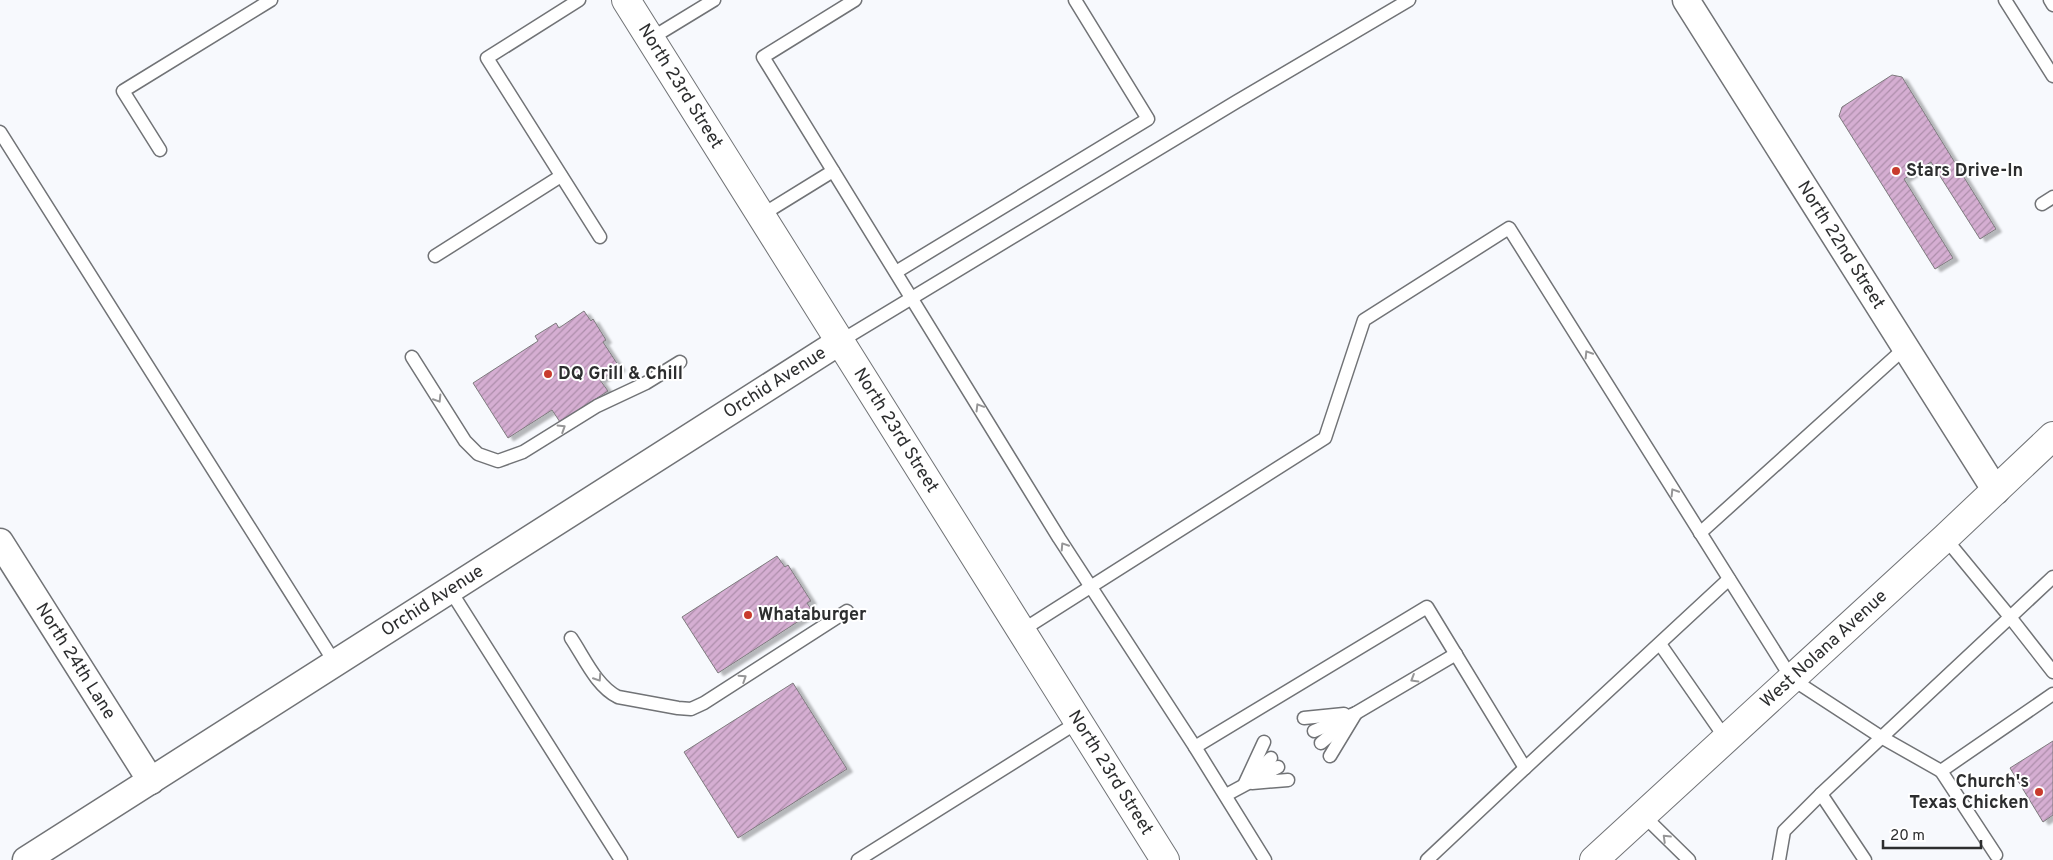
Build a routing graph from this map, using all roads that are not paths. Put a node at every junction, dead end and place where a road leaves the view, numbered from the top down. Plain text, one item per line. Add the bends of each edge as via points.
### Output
1 (271, 0) edge
2 (579, 0) edge
3 (626, 0) edge
4 (714, 0) edge
5 (855, 0) edge
6 (1075, 0) edge
7 (1410, 0) edge
8 (1686, 0) edge
9 (2005, 0) edge
10 (2050, 0) edge
11 (2053, 5) edge
12 (650, 39) junction
13 (2053, 76) edge
14 (0, 132) edge
15 (160, 150) dead end
16 (833, 170) junction
17 (561, 176) junction
18 (760, 216) junction
19 (600, 237) dead end
20 (435, 256) dead end
21 (896, 272) junction
22 (912, 297) junction
23 (839, 342) junction
24 (1906, 347) junction
25 (412, 357) dead end
26 (680, 362) dead end
27 (2053, 436) edge
28 (1996, 491) junction
29 (1700, 533) junction
30 (1945, 538) junction
31 (0, 542) edge
32 (2053, 577) edge
33 (1729, 579) junction
34 (1091, 587) junction
35 (450, 590) junction
36 (847, 611) dead end
37 (2010, 616) junction
38 (1021, 631) junction
39 (572, 638) dead end
40 (1660, 644) junction
41 (1456, 654) junction
42 (336, 663) junction
43 (2053, 672) edge
44 (1792, 679) junction
45 (2053, 694) edge
46 (1356, 713) junction
47 (1304, 718) dead end
48 (1078, 722) junction
49 (1314, 731) dead end
50 (1882, 737) junction
51 (1726, 739) junction
52 (1264, 742) dead end
53 (1321, 742) dead end
54 (1195, 746) junction
55 (1330, 756) dead end
56 (1275, 762) dead end
57 (1525, 768) junction
58 (1941, 771) junction
59 (1288, 780) dead end
60 (151, 781) junction
61 (1245, 783) junction
62 (1821, 794) junction
63 (1226, 795) junction
64 (1643, 815) junction
65 (1996, 855) dead end
66 (26, 860) edge
67 (621, 860) edge
68 (858, 860) edge
69 (1165, 860) edge
70 (1266, 860) edge
71 (1428, 860) edge
72 (1594, 860) edge
73 (1689, 860) edge
74 (1779, 860) edge
75 (1865, 860) edge

1 - 15 lane via 123,91
2 - 17 lane via 487,58
3 - 12 main road, North 23rd Street
4 - 12 lane
5 - 16 lane via 763,56
6 - 21 lane via 1148,119
7 - 22 lane
8 - 24 street, North 22nd Street
9 - 13 lane
10 - 11 lane
12 - 18 main road, North 23rd Street
14 - 42 lane
16 - 18 lane
16 - 21 lane
17 - 19 lane
17 - 20 lane
18 - 23 main road, North 23rd Street
21 - 22 lane
22 - 23 lane
34 -> 22 lane
23 - 35 street, Orchid Avenue
23 - 38 main road, North 23rd Street
24 - 28 street, North 22nd Street
24 - 29 lane
25 -> 26 lane via 464,441 478,454 498,461 523,452 598,406
27 - 28 main road, West Nolana Avenue
28 - 30 main road, West Nolana Avenue
29 - 33 lane
29 -> 34 lane via 1509,228 1364,320 1325,438
30 - 37 lane
30 - 44 main road, West Nolana Avenue
31 - 60 street, North 24th Lane
32 - 37 lane
33 - 40 lane
33 - 44 lane
34 - 38 lane
34 - 54 lane
35 - 42 street, Orchid Avenue
35 - 67 lane
39 -> 36 lane via 609,692 618,697 691,709
37 - 43 lane
37 - 50 lane
38 - 48 main road, North 23rd Street
40 - 51 lane
40 - 57 lane
41 -> 46 lane
41 - 54 lane via 1427,607
41 - 57 lane
42 - 60 street, Orchid Avenue
44 - 50 lane
44 - 51 main road, West Nolana Avenue
45 - 58 lane
46 - 47 lane
46 - 49 lane
46 - 53 lane
46 - 55 lane
48 - 68 lane
48 - 69 main road, North 23rd Street
50 - 58 lane
50 - 62 lane
51 - 64 main road, West Nolana Avenue
52 - 61 lane
54 - 63 lane
56 - 61 lane
57 - 71 lane
58 - 65 lane
59 - 61 lane
60 - 66 street, Orchid Avenue
61 - 63 lane
62 - 74 lane via 1784,831
62 - 75 lane
63 - 70 lane
64 - 72 main road, West Nolana Avenue
73 -> 64 lane

